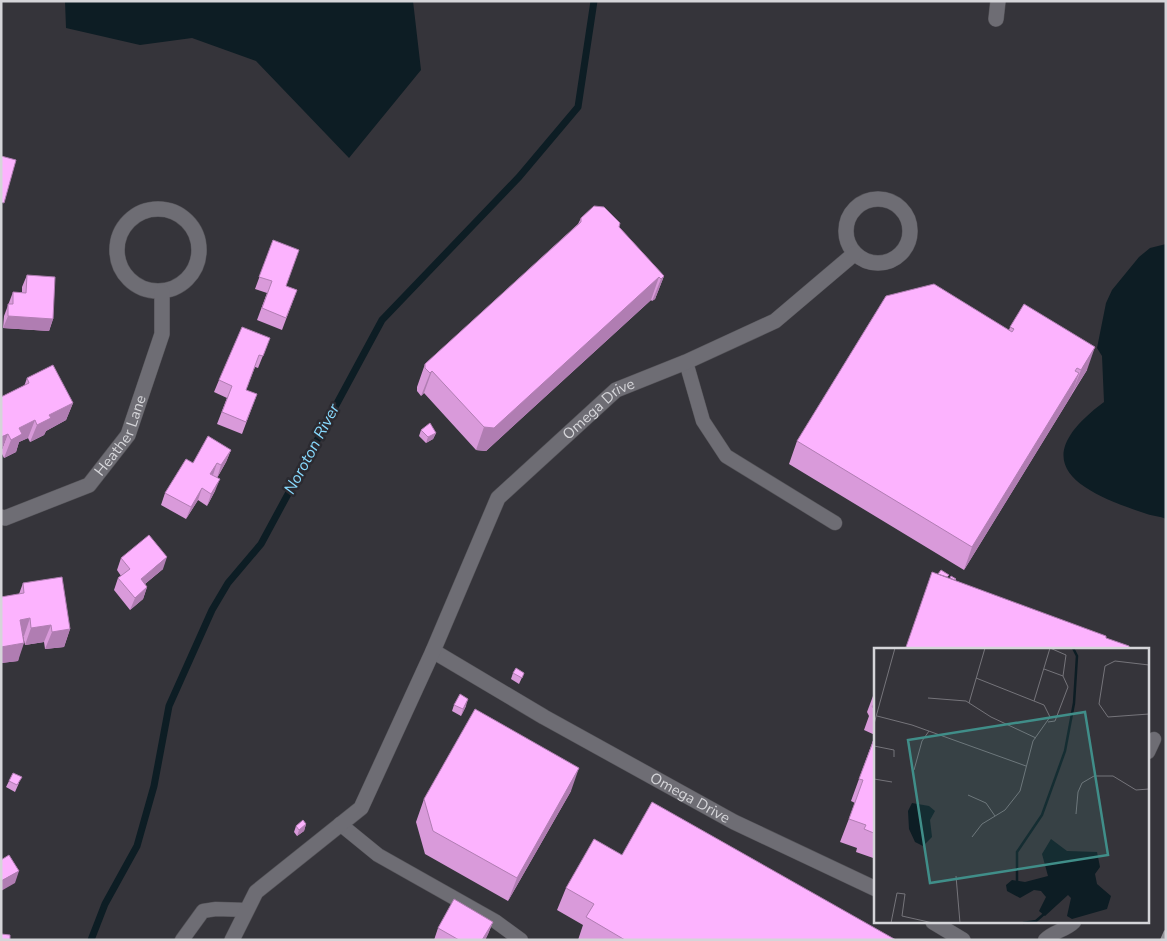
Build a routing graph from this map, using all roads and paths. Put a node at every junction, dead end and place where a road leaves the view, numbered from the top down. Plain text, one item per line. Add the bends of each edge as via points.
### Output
1 (998, 1) edge
2 (996, 19) dead end
3 (854, 254) junction
4 (162, 292) junction
5 (686, 362) junction
6 (1, 517) edge
7 (835, 523) dead end
8 (432, 651) junction
9 (1154, 739) dead end
10 (1150, 748) edge
11 (340, 824) junction
12 (874, 888) edge
13 (247, 910) junction
14 (936, 924) edge
15 (1072, 924) edge
16 (182, 940) edge
17 (232, 940) edge
18 (521, 940) edge
19 (963, 940) edge
20 (1045, 940) edge

1 - 2 street
3 - 3 street via 877,264 901,255 911,232 901,208 878,198 855,208 845,231
3 - 5 street, Omega Drive via 776,321
4 - 4 street via 185,282 196,268 200,251 196,235 187,221 172,212 156,209 139,214 126,223 119,236 117,251 120,266 133,284
4 - 6 street, Heather Lane via 162,334 128,435 89,485
5 - 7 lane via 703,421 726,456
5 - 8 street, Omega Drive via 616,390 498,498
8 - 11 street, Omega Drive via 361,808
8 - 12 street, Omega Drive via 734,822
9 - 10 lane
11 - 13 street, Omega Drive via 256,892
11 - 18 lane via 378,855
13 - 16 lane via 203,911
13 - 17 street, Omega Drive
14 - 19 street
15 - 20 lane via 1050,934

